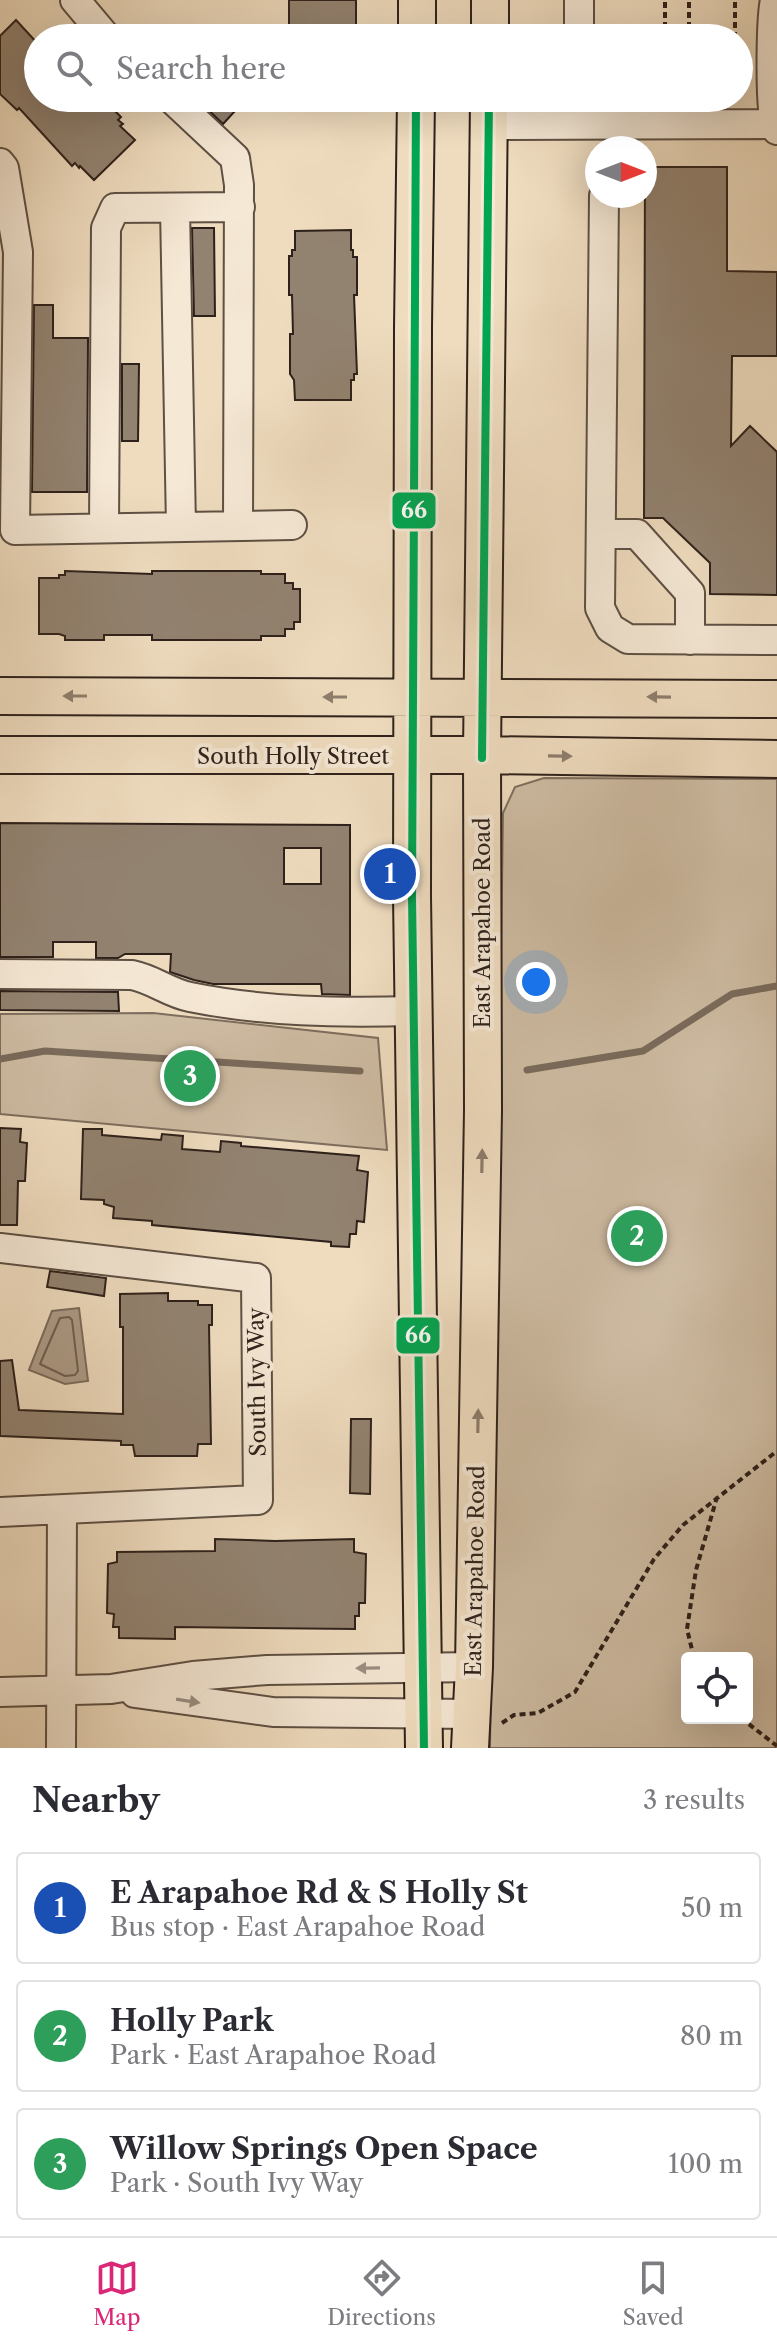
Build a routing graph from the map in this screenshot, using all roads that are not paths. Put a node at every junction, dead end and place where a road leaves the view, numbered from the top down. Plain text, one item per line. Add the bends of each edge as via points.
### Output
1 (75, 0) edge
2 (417, 0) edge
3 (490, 0) edge
4 (579, 0) edge
5 (775, 0) edge
6 (95, 24) edge
7 (417, 24) edge
8 (490, 24) edge
9 (579, 24) edge
10 (186, 112) edge
11 (416, 112) edge
12 (489, 112) edge
13 (497, 112) edge
14 (592, 124) edge
15 (775, 127) edge
16 (0, 163) edge
17 (240, 207) junction
18 (175, 208) junction
19 (604, 208) edge
20 (292, 525) dead end
21 (238, 526) junction
22 (181, 527) junction
23 (104, 528) junction
24 (601, 534) junction
25 (690, 640) junction
26 (777, 640) edge
27 (0, 696) edge
28 (484, 696) junction
29 (413, 697) junction
30 (777, 699) edge
31 (0, 755) edge
32 (482, 755) junction
33 (412, 756) junction
34 (777, 759) edge
35 (0, 974) edge
36 (413, 1011) junction
37 (0, 1248) edge
38 (62, 1511) junction
39 (0, 1512) edge
40 (474, 1667) junction
41 (423, 1668) junction
42 (111, 1689) junction
43 (61, 1690) junction
44 (0, 1692) edge
45 (424, 1731) edge
46 (480, 1732) edge
47 (61, 1748) edge

1 - 6 street
2 - 7 main road
3 - 8 main road
4 - 9 street
5 - 15 street
10 - 17 street via 235,158
11 - 29 main road
12 - 28 main road, East Arapahoe Road
13 - 14 street
14 - 15 street
16 - 23 street via 18,252 15,530
17 - 18 street
17 - 21 street
18 - 22 street
18 - 23 street via 115,208 106,228
19 - 24 street
20 - 21 street
21 - 22 street
22 - 23 street
24 - 25 street via 637,534 690,593
24 - 25 street via 600,608 610,628 628,639
25 - 26 street
29 -> 27 main road
28 - 29 main road
30 -> 28 main road
28 - 32 main road, East Arapahoe Road
29 - 33 main road
31 - 33 main road, South Holly Street
32 - 33 main road, South Holly Street
32 -> 34 main road, South Holly Street
40 -> 32 main road, East Arapahoe Road via 483,1110
33 - 36 main road
35 - 36 street via 132,975 182,995 284,1011
36 - 41 main road
37 - 38 street, South Ivy Way via 256,1278 258,1500
38 - 39 street
38 - 43 street
40 - 41 street
40 - 46 main road, East Arapahoe Road
41 -> 42 street via 237,1672
41 - 45 main road
42 - 43 street
42 -> 45 street
43 - 44 street
43 - 47 street
45 - 46 street

